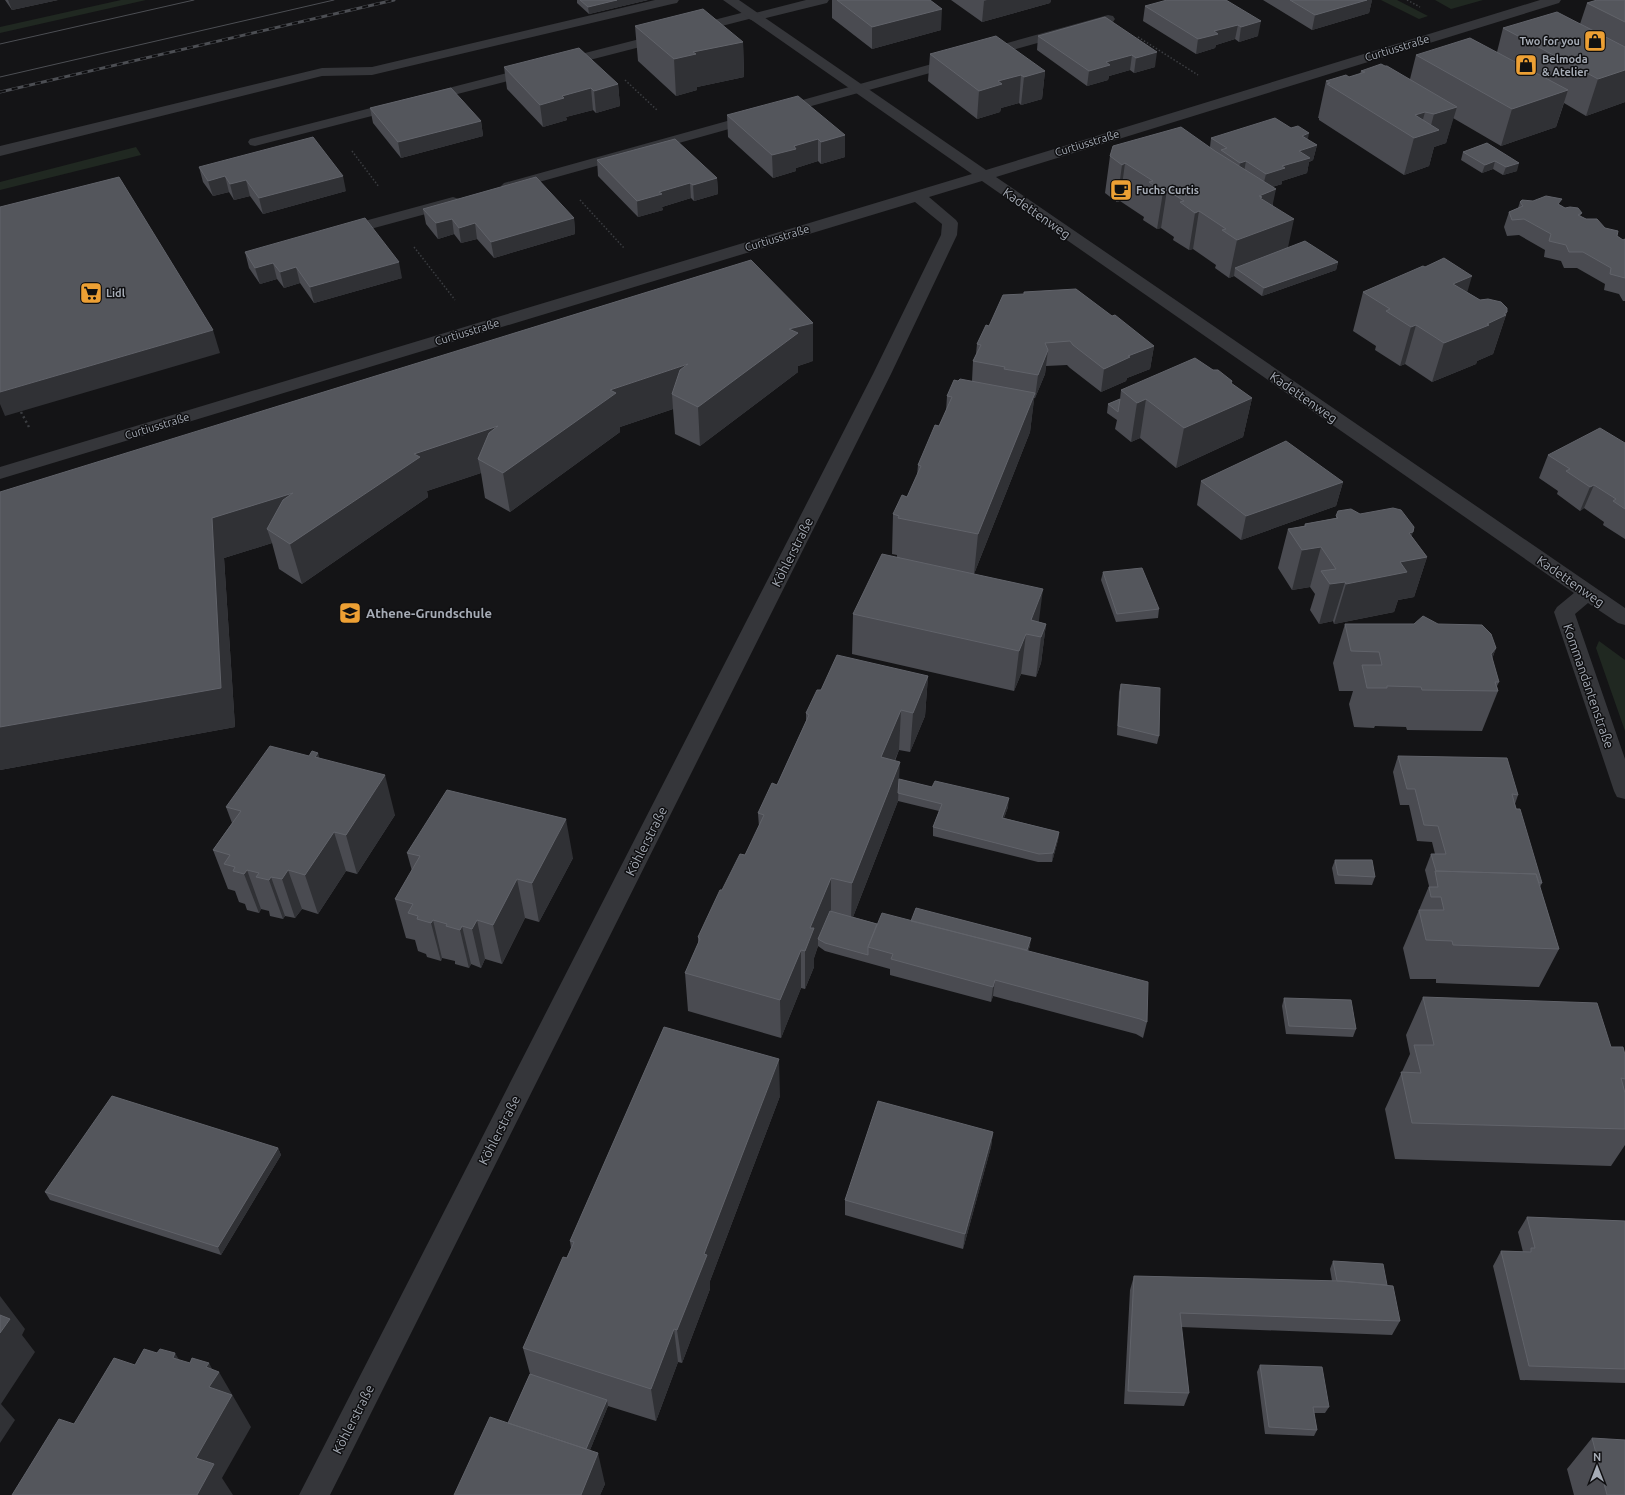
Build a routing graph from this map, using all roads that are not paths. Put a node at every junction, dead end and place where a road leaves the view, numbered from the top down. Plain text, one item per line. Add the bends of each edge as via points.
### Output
1 (672, 0) edge
2 (730, 0) edge
3 (822, 0) edge
4 (1554, 0) edge
5 (752, 16) junction
6 (1108, 19) edge
7 (858, 90) junction
8 (255, 142) dead end
9 (0, 151) edge
10 (983, 176) junction
11 (494, 190) edge
12 (917, 196) junction
13 (464, 199) edge
14 (328, 236) edge
15 (0, 473) edge
16 (1588, 592) junction
17 (1625, 618) edge
18 (1625, 790) edge
19 (314, 1495) edge

1 - 9 street via 372,71 322,72
2 - 5 street, Kadettenweg
3 - 5 street
4 - 10 street, Curtiusstraße
5 - 7 street, Kadettenweg
5 - 8 street
6 - 7 street
7 - 10 street, Kadettenweg
7 - 11 street
10 - 12 street, Curtiusstraße
10 - 16 street, Kadettenweg
12 - 15 street, Curtiusstraße
12 - 19 street, Köhlerstraße via 950,223 949,235 882,374
13 - 14 street
16 - 17 street, Kadettenweg
16 - 18 street, Kommandantenstraße via 1564,612

